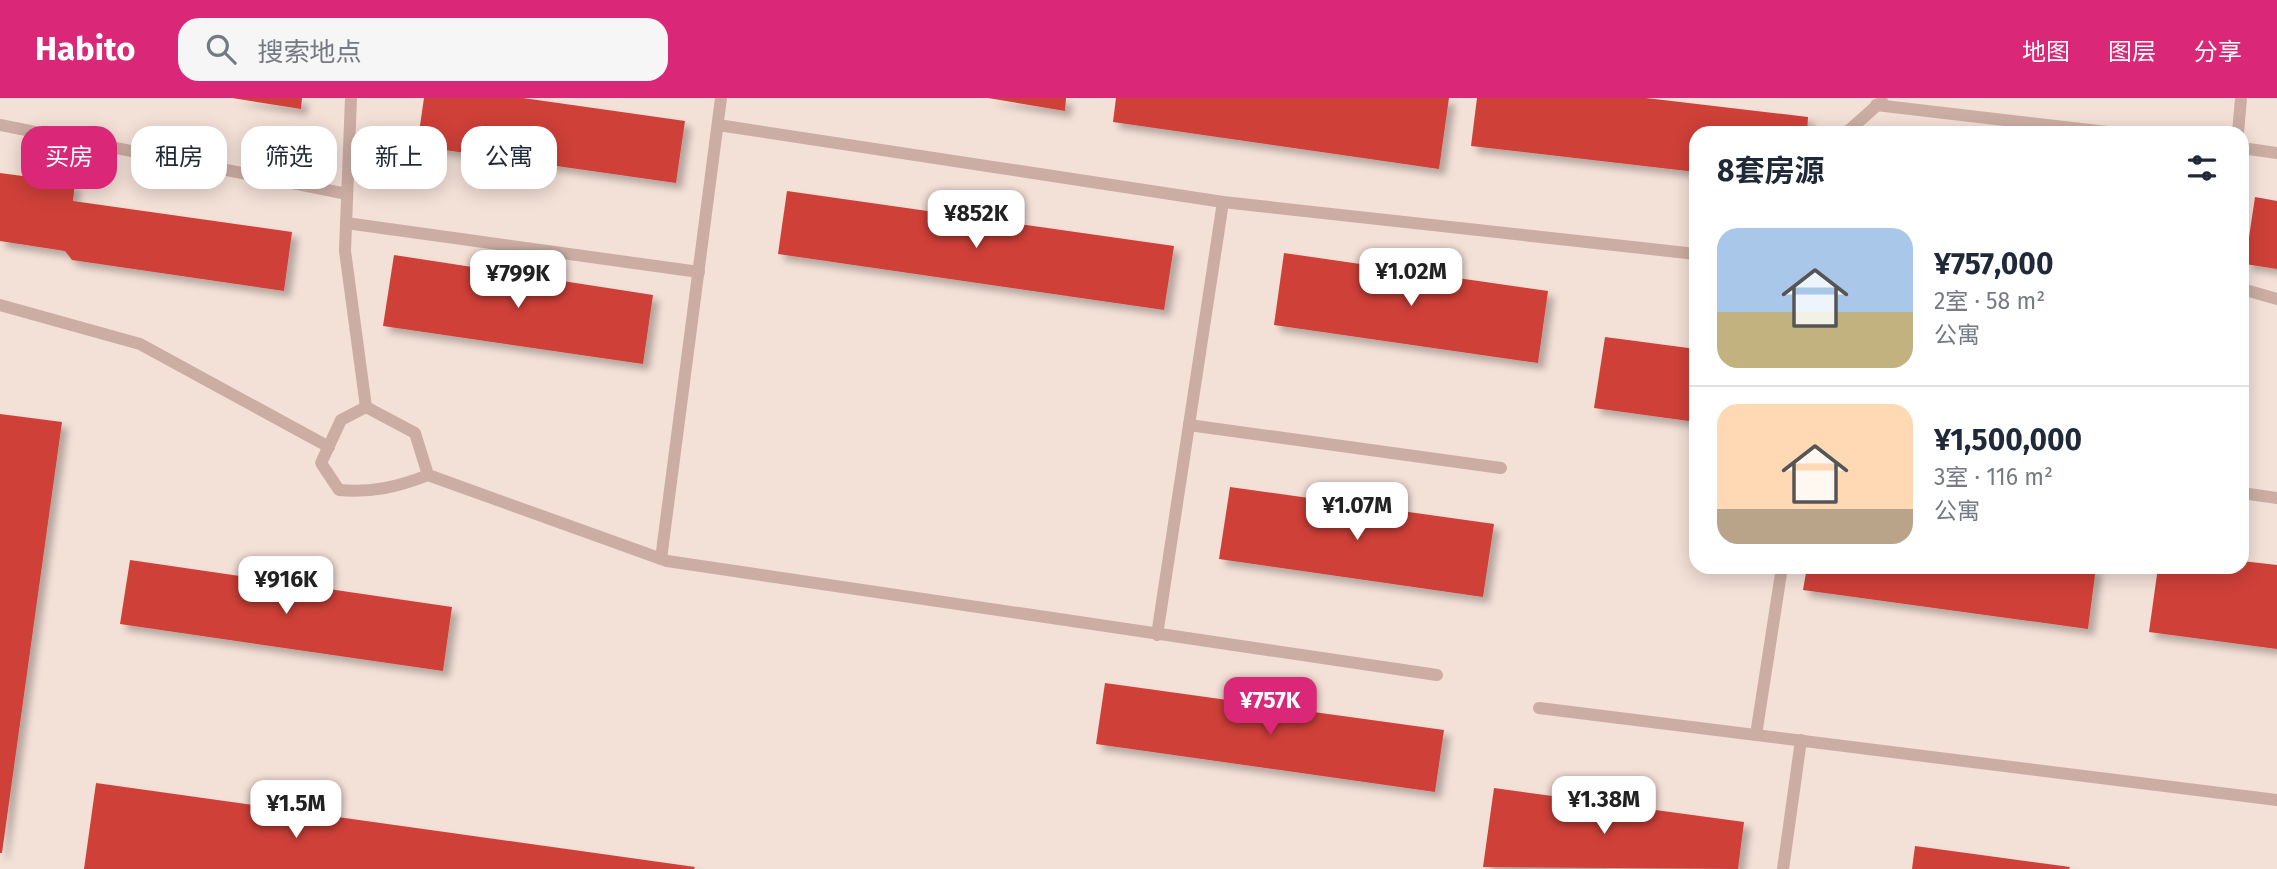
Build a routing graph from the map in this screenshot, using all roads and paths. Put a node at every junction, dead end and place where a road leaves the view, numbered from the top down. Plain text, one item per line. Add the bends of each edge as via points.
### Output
1 (351, 98) edge
2 (721, 98) edge
3 (2241, 98) edge
4 (1881, 102) edge
5 (0, 125) edge
6 (718, 125) junction
7 (1854, 126) edge
8 (2063, 126) edge
9 (2239, 126) edge
10 (2249, 149) edge
11 (2277, 153) edge
12 (347, 194) junction
13 (1223, 202) junction
14 (346, 223) junction
15 (1689, 253) edge
16 (699, 272) junction
17 (2249, 291) edge
18 (2277, 299) edge
19 (0, 305) edge
20 (366, 407) junction
21 (1189, 425) junction
22 (329, 447) junction
23 (1501, 468) dead end
24 (428, 475) junction
25 (2249, 494) edge
26 (2277, 498) edge
27 (661, 559) junction
28 (1781, 574) edge
29 (1157, 635) junction
30 (1437, 675) dead end
31 (1539, 708) dead end
32 (1756, 735) junction
33 (1801, 740) junction
34 (2277, 800) edge
35 (1783, 869) edge

1 - 12 lane
2 - 6 lane
3 - 9 lane
4 - 7 lane
4 - 8 lane
5 - 12 lane
6 - 13 lane
6 - 16 lane
10 - 11 lane
12 - 14 lane
13 - 15 lane
13 - 21 lane
14 - 16 lane
14 - 20 lane via 345,251
16 - 27 lane
17 - 18 lane
19 - 22 lane via 139,344
20 - 22 lane via 341,420
20 - 24 lane via 415,433
21 - 23 lane
21 - 29 lane
22 - 24 lane via 321,463 339,490 397,487
24 - 27 lane
25 - 26 lane
27 - 29 lane
28 - 32 lane
29 - 30 lane
31 - 32 lane
32 - 33 lane
33 - 34 lane
33 - 35 lane

